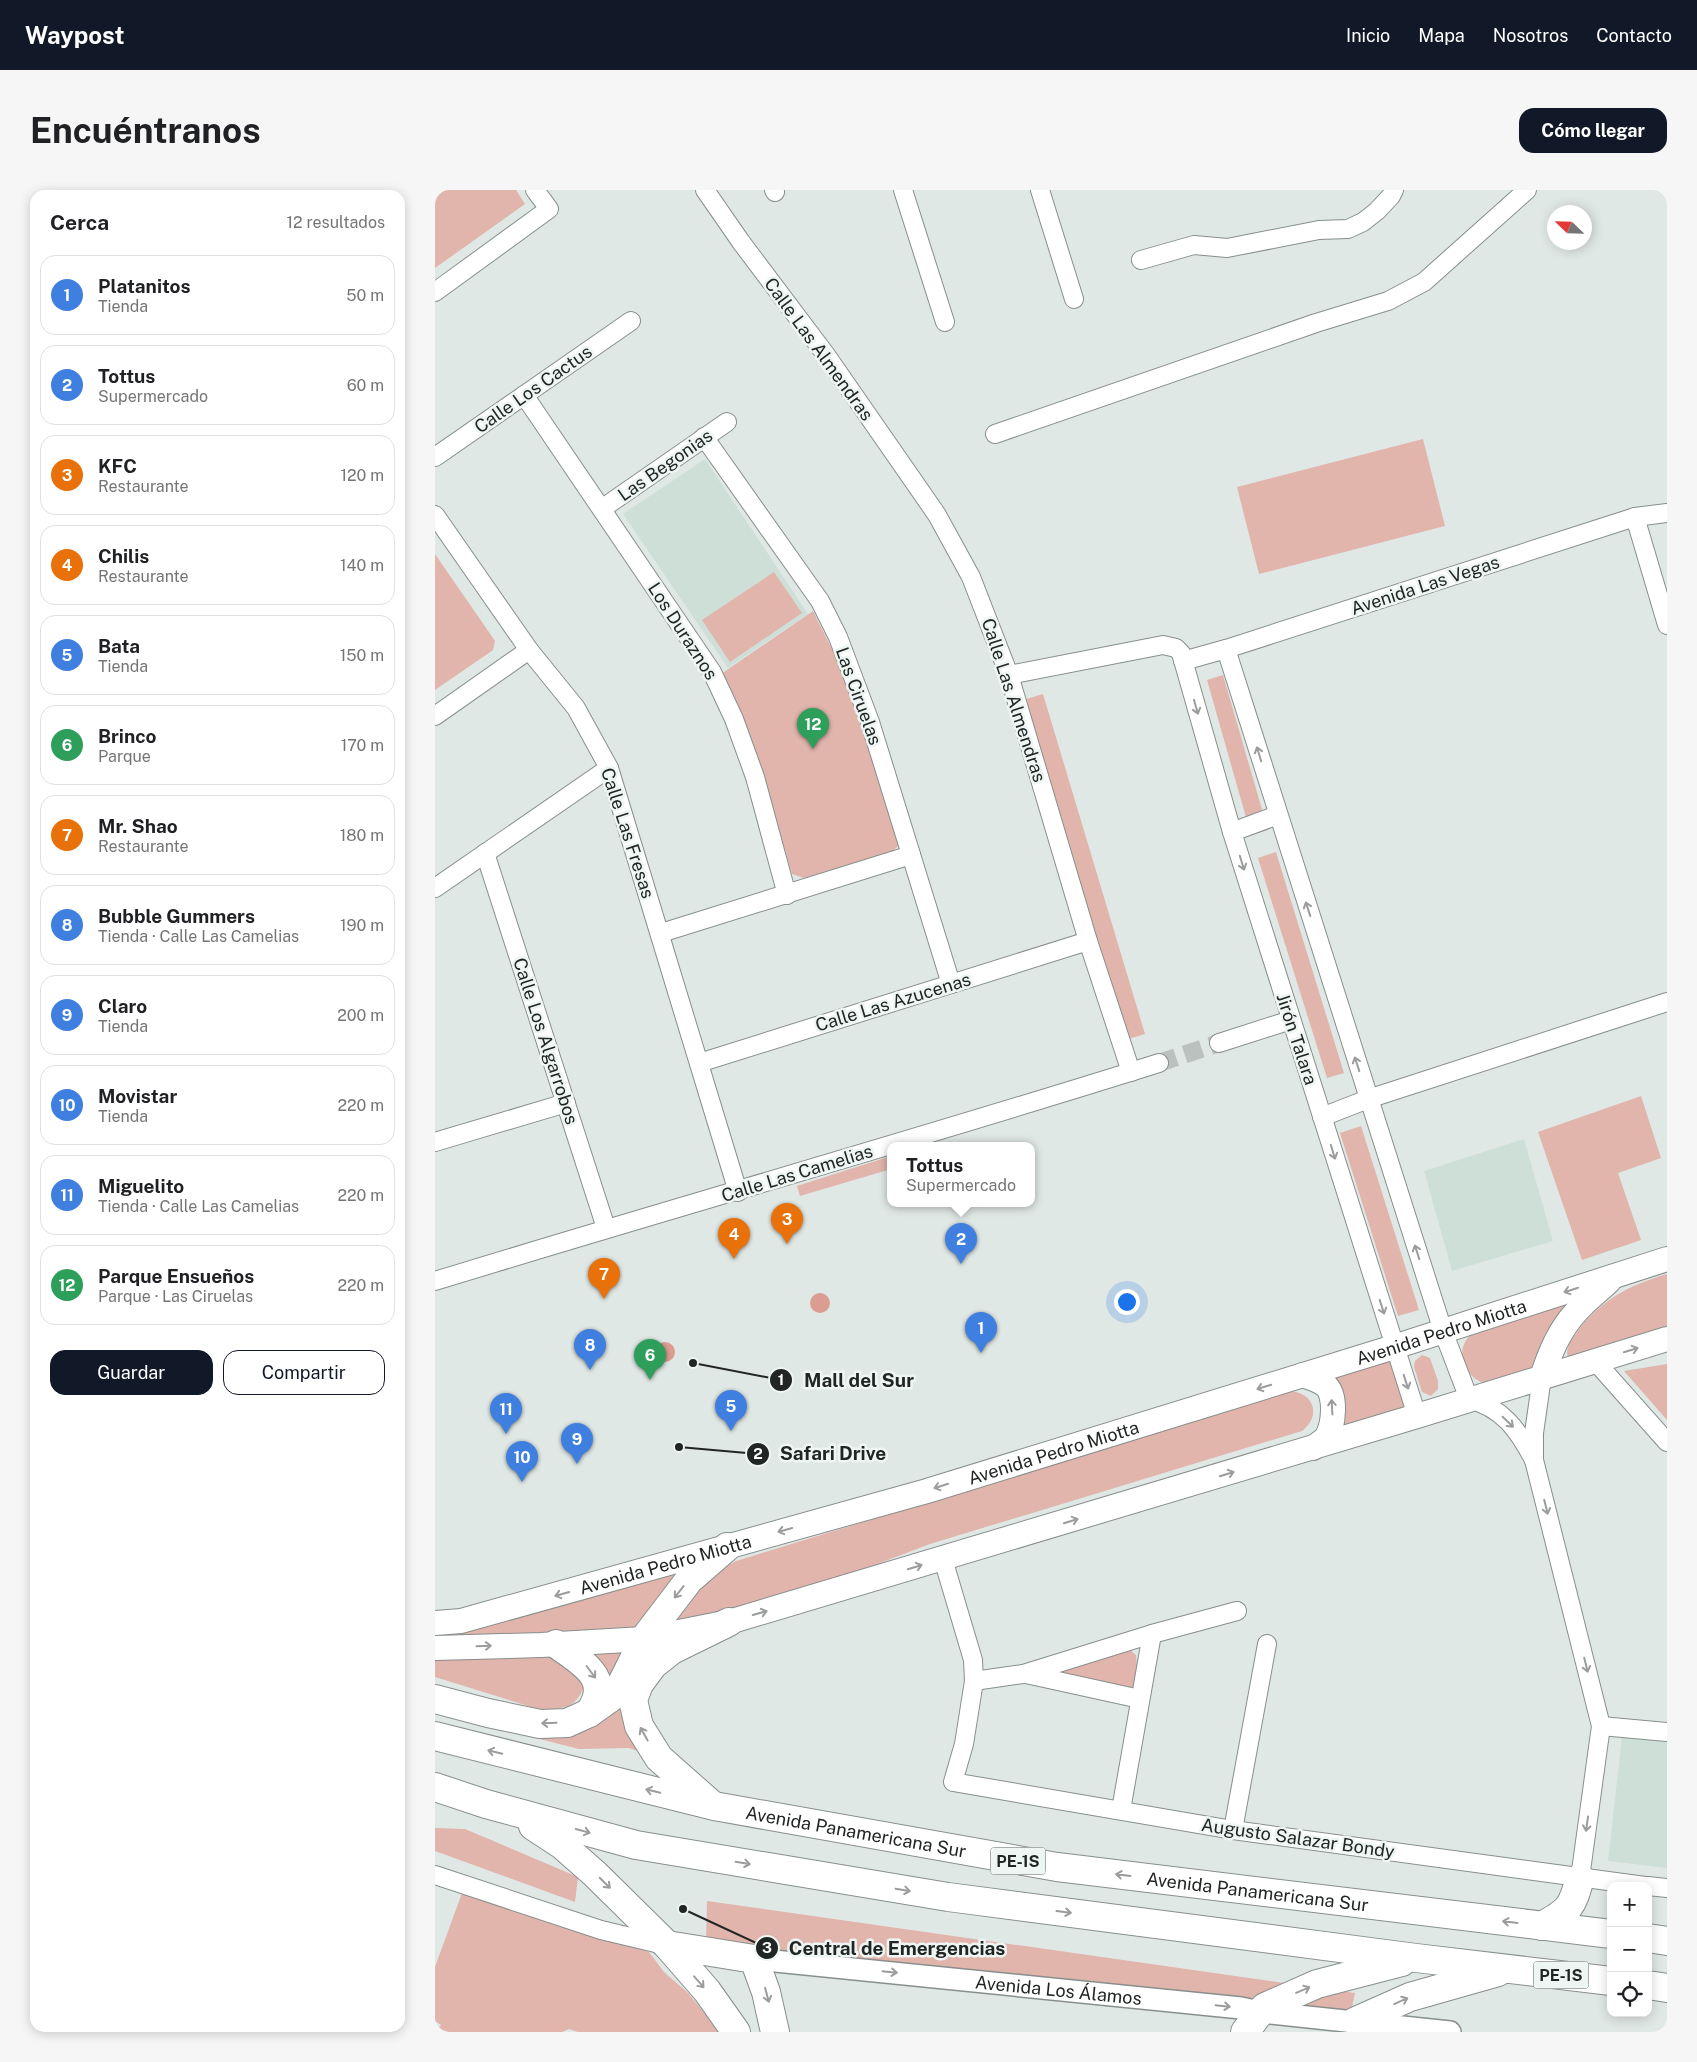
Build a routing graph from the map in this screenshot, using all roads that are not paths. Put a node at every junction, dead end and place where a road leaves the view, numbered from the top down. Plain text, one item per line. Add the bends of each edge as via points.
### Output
1 (535, 190) edge
2 (705, 190) edge
3 (1039, 190) edge
4 (1394, 190) edge
5 (1527, 190) edge
6 (906, 191) edge
7 (1141, 260) dead end
8 (435, 292) edge
9 (1074, 299) dead end
10 (631, 320) dead end
11 (945, 322) dead end
12 (524, 394) junction
13 (727, 422) dead end
14 (995, 434) dead end
15 (704, 438) junction
16 (435, 457) edge
17 (603, 508) junction
18 (1667, 513) edge
19 (435, 515) edge
20 (1635, 517) junction
21 (1667, 625) edge
22 (1226, 649) junction
23 (529, 650) junction
24 (1183, 660) junction
25 (1009, 675) junction
26 (435, 716) edge
27 (609, 768) junction
28 (1278, 815) junction
29 (1232, 832) junction
30 (485, 853) junction
31 (911, 856) junction
32 (435, 888) edge
33 (787, 895) junction
34 (661, 933) junction
35 (1087, 941) junction
36 (951, 984) junction
37 (1667, 1002) edge
38 (1291, 1020) junction
39 (1219, 1043) tunnel mouth
40 (699, 1063) junction
41 (1159, 1063) tunnel mouth
42 (1131, 1072) junction
43 (1368, 1099) junction
44 (566, 1103) junction
45 (1322, 1117) junction
46 (435, 1142) edge
47 (902, 1142) edge
48 (887, 1147) edge
49 (738, 1192) junction
50 (607, 1228) junction
51 (1667, 1259) edge
52 (1616, 1275) junction
53 (435, 1281) edge
54 (1443, 1332) junction
55 (1667, 1339) edge
56 (1394, 1347) junction
57 (1595, 1360) junction
58 (1303, 1375) junction
59 (1542, 1377) junction
60 (1469, 1399) junction
61 (1417, 1416) junction
62 (1667, 1442) edge
63 (1313, 1448) junction
64 (1534, 1460) junction
65 (727, 1546) junction
66 (943, 1559) junction
67 (1237, 1611) dead end
68 (729, 1622) junction
69 (435, 1623) edge
70 (1151, 1634) junction
71 (644, 1639) junction
72 (556, 1644) junction
73 (1267, 1644) dead end
74 (435, 1648) edge
75 (1023, 1674) junction
76 (975, 1681) junction
77 (435, 1698) edge
78 (1140, 1698) junction
79 (589, 1714) junction
80 (1601, 1726) junction
81 (1667, 1732) edge
82 (435, 1736) edge
83 (435, 1787) edge
84 (714, 1806) junction
85 (1121, 1810) junction
86 (511, 1811) junction
87 (1233, 1830) junction
88 (435, 1875) edge
89 (1579, 1878) junction
90 (1613, 1882) edge
91 (1652, 1886) edge
92 (1667, 1888) edge
93 (1542, 1926) junction
94 (1607, 1934) edge
95 (1652, 1938) edge
96 (1667, 1940) edge
97 (667, 1945) junction
98 (1416, 1958) junction
99 (754, 1959) junction
100 (1512, 1969) junction
101 (1607, 1981) edge
102 (1652, 1986) edge
103 (1667, 1988) edge
104 (1253, 2022) edge
105 (1355, 2026) edge
106 (736, 2032) edge
107 (775, 2032) edge
108 (1450, 2032) edge

1 - 8 street via 549,209
2 - 25 street, Calle Las Almendras via 826,355 937,515 971,578
3 - 9 street
4 - 7 street via 1377,211 1348,229 1319,230 1227,248 1194,245
5 - 14 street via 1424,282 1388,301
6 - 11 street
10 - 12 street, Calle Los Cactus
12 - 16 street, Calle Los Cactus
12 - 17 street, Los Duraznos
13 - 15 street, Las Begonias
15 - 17 street, Las Begonias
15 - 31 street, Las Ciruelas via 820,601 831,622 870,722
17 - 33 street, Los Duraznos via 712,672 734,719 755,777
18 - 20 street, Avenida Las Vegas
19 - 23 street, Calle Las Fresas
20 - 21 street
20 - 22 street, Avenida Las Vegas
22 - 24 street, Avenida Las Vegas
28 -> 22 street
23 - 26 street
23 - 27 street, Calle Las Fresas via 576,708
24 - 25 street via 1176,648 1163,645
24 -> 29 street, Jirón Talara
25 - 35 street, Calle Las Almendras
27 - 30 street
27 - 34 street, Calle Las Fresas
28 - 29 street
43 -> 28 street
29 -> 38 street, Jirón Talara
30 - 32 street
30 - 44 street, Calle Los Algarrobos
31 - 33 street
31 - 36 street, Las Ciruelas
33 - 34 street
34 - 40 street, Calle Las Fresas
35 - 36 street, Calle Las Azucenas
35 - 42 street, Calle Las Almendras
36 - 40 street, Calle Las Azucenas
37 - 43 street
38 - 39 street
38 - 45 street, Jirón Talara
40 - 49 street, Calle Las Fresas
41 - 42 street, Calle Las Camelias
42 - 47 street, Calle Las Camelias
43 - 45 street
54 -> 43 street
44 - 46 street
44 - 50 street, Calle Los Algarrobos
45 -> 56 street, Jirón Talara
48 - 49 street, Calle Las Camelias
49 - 50 street, Calle Las Camelias
50 - 53 street, Calle Las Camelias
51 - 52 main road, Avenida Pedro Miotta
52 -> 54 main road, Avenida Pedro Miotta
52 - 59 main road via 1577,1311 1563,1329
54 - 56 main road, Avenida Pedro Miotta
54 - 60 street
57 -> 55 main road
56 - 58 main road, Avenida Pedro Miotta
56 -> 61 street, Jirón Talara
57 - 59 main road
57 - 62 street
63 -> 58 main road via 1325,1438 1332,1421 1331,1394 1326,1385
58 -> 65 main road, Avenida Pedro Miotta via 927,1491
59 - 60 main road
59 - 64 street via 1534,1433
60 - 61 main road
60 -> 64 street via 1485,1403 1510,1422
61 - 63 main road
66 -> 63 main road
64 -> 80 street
65 -> 69 main road, Avenida Pedro Miotta via 461,1621
65 -> 71 main road via 689,1580
68 -> 66 main road
66 - 76 street via 973,1660
67 - 70 street
68 - 71 main road
84 -> 68 main road via 659,1758 639,1726 633,1700 639,1684 653,1665 672,1650
70 - 75 street
70 - 78 street
71 - 72 main road
71 - 79 main road via 617,1693
74 -> 72 main road
72 -> 79 main road via 588,1667 596,1678 595,1706
73 - 87 street
75 - 76 street
75 - 78 street
76 - 85 street, Augusto Salazar Bondy via 965,1744 953,1782
79 -> 77 main road via 567,1723 540,1724
78 - 85 street
80 - 81 street
80 -> 89 street
84 -> 82 main road, Avenida Panamericana Sur / PE-1S
83 - 86 main road, PE-1S
93 -> 84 main road, Avenida Panamericana Sur / PE-1S via 1057,1868
85 - 87 street, Augusto Salazar Bondy
86 -> 97 main road via 562,1845
86 -> 98 main road, PE-1S via 636,1845 949,1897
87 - 89 street, Augusto Salazar Bondy
88 - 97 street via 601,1930
89 - 90 street, Augusto Salazar Bondy
89 - 93 main road via 1567,1910
91 - 92 street, Augusto Salazar Bondy
93 - 94 main road, Avenida Panamericana Sur / PE-1S
95 - 96 main road
97 - 99 main road, Avenida Los Álamos
97 -> 106 main road via 707,1991
98 - 100 main road, PE-1S
104 -> 98 main road via 1265,2006 1317,1984
99 -> 104 street, Avenida Los Álamos via 1241,2008
99 -> 107 main road
100 - 101 main road, PE-1S
105 -> 100 main road via 1410,1997
102 - 103 main road
104 - 105 street, Avenida Los Álamos
105 - 108 street, Avenida Los Álamos

